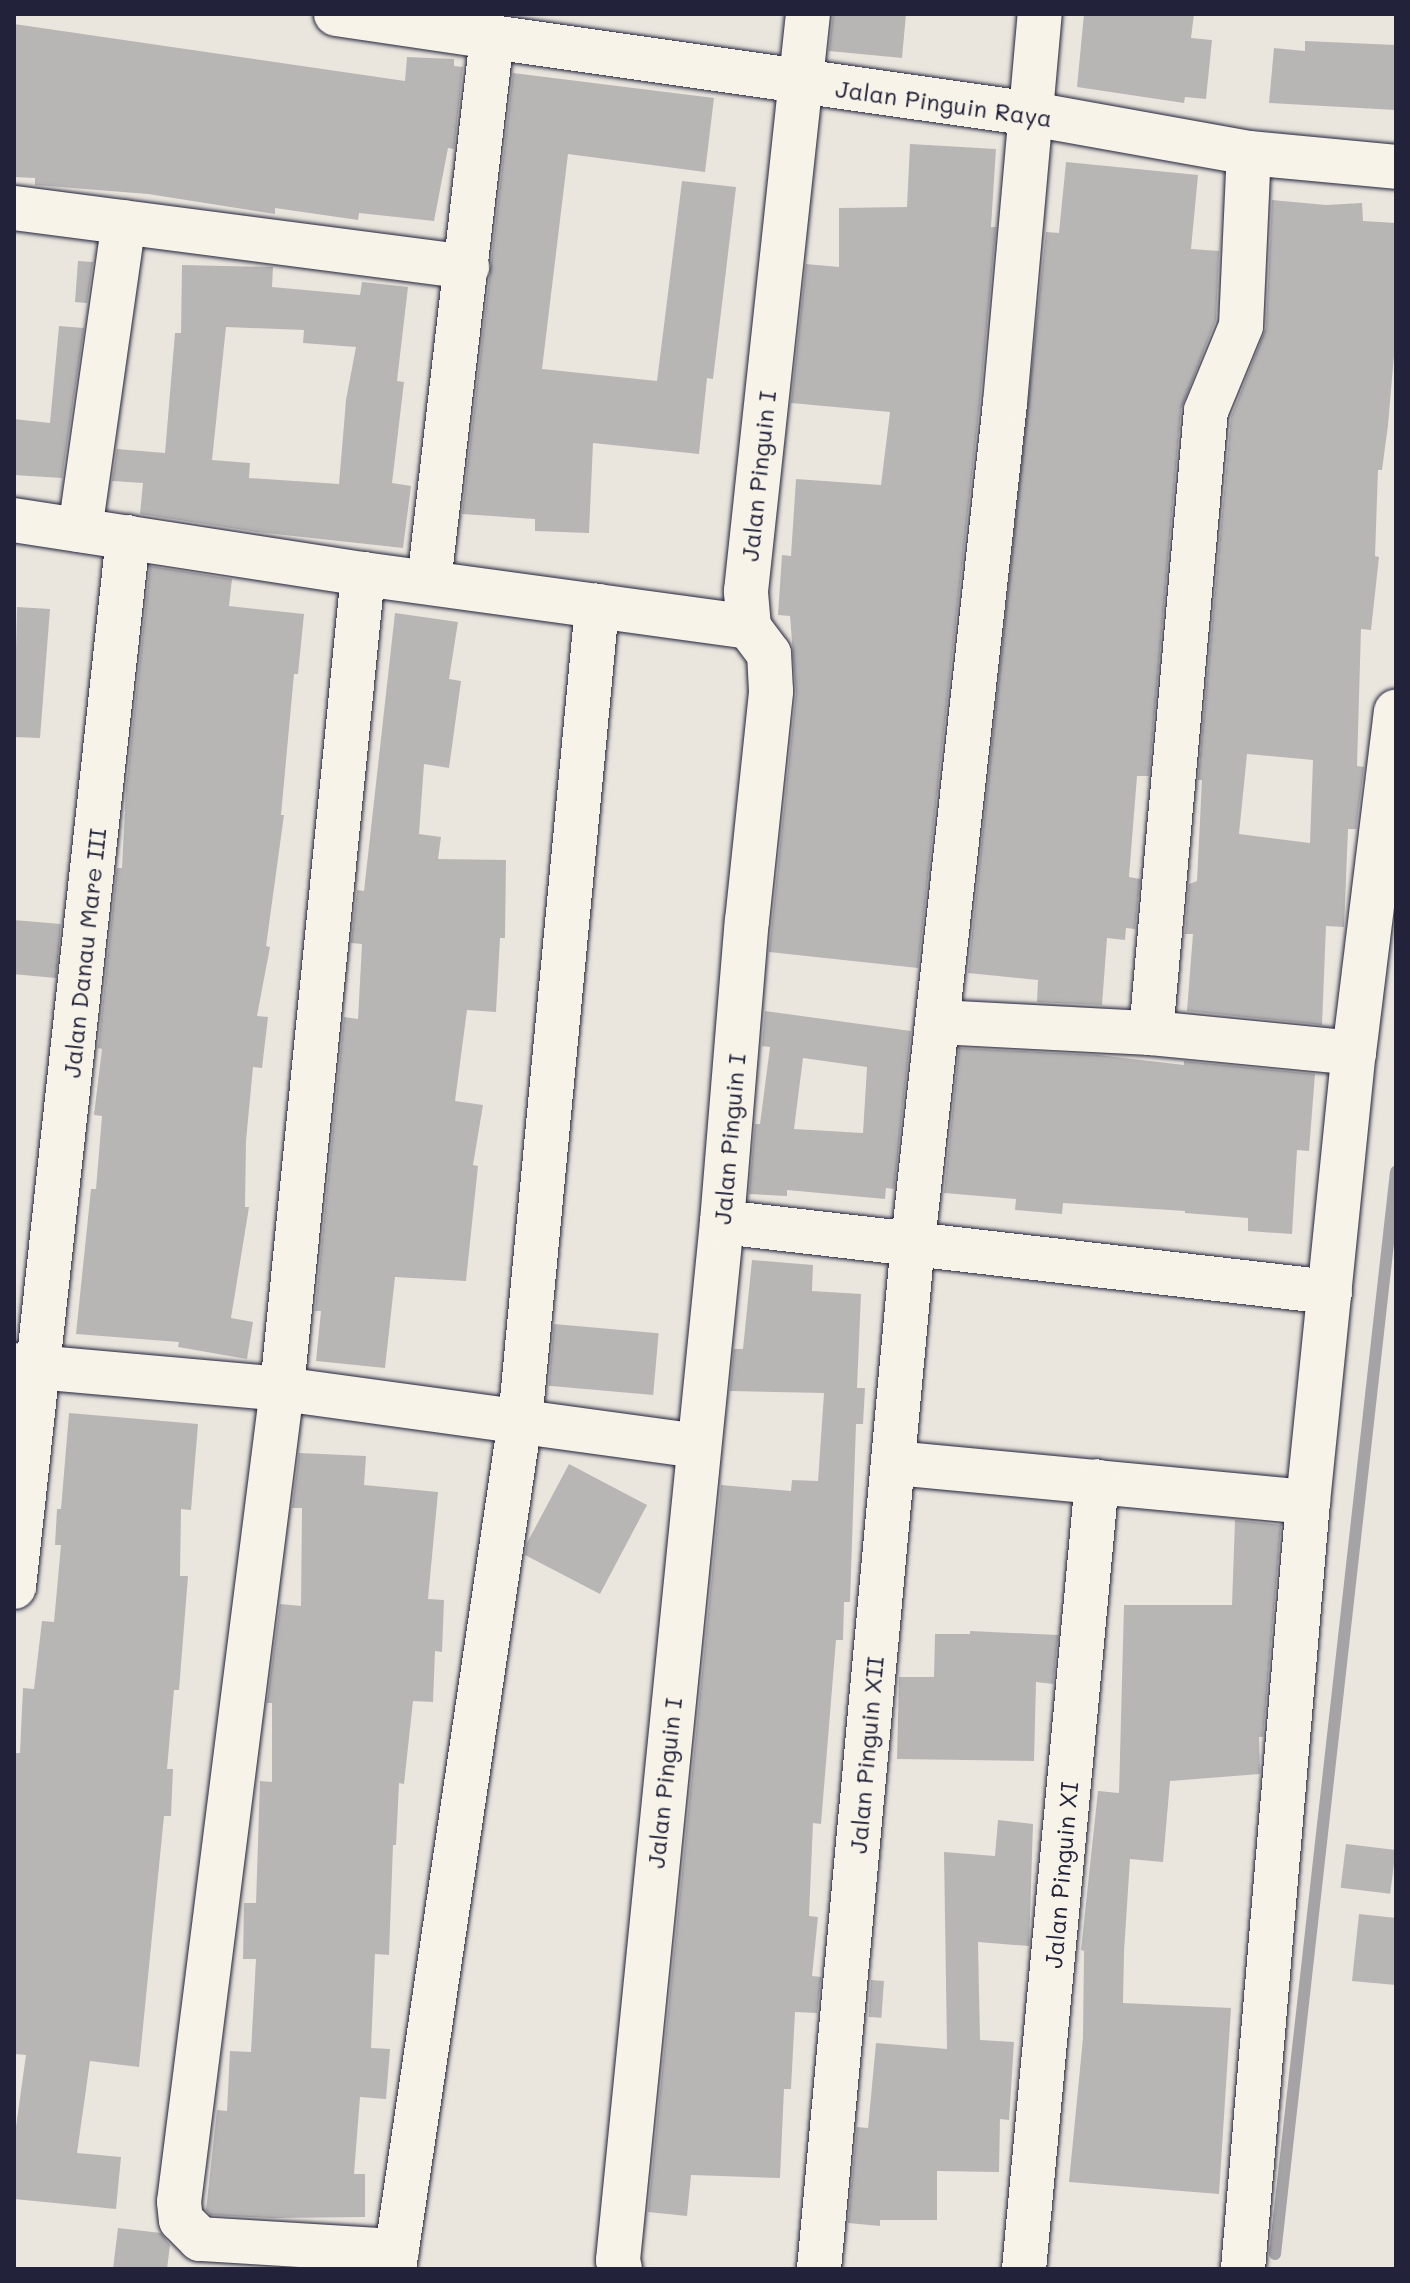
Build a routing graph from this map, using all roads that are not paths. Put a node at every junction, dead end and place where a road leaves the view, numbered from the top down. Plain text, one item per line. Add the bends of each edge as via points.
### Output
1 (336, 14) edge
2 (808, 14) edge
3 (1040, 14) edge
4 (492, 37) junction
5 (801, 83) junction
6 (1032, 114) junction
7 (1249, 153) junction
8 (1396, 167) edge
9 (14, 208) edge
10 (124, 222) junction
11 (467, 267) junction
12 (14, 520) edge
13 (80, 530) junction
14 (128, 537) junction
15 (363, 574) junction
16 (429, 582) junction
17 (597, 606) junction
18 (749, 627) junction
19 (1396, 712) edge
20 (938, 1022) junction
21 (1151, 1033) junction
22 (1354, 1053) junction
23 (722, 1222) junction
24 (913, 1242) junction
25 (1330, 1292) junction
26 (27, 1367) edge
27 (282, 1389) junction
28 (520, 1421) junction
29 (697, 1446) junction
30 (894, 1463) junction
31 (1097, 1481) junction
32 (1308, 1502) junction
33 (14, 1587) edge
34 (396, 2260) edge
35 (620, 2269) edge
36 (819, 2269) edge
37 (1024, 2269) edge
38 (1243, 2269) edge

1 - 4 street, Jalan Pinguin Raya
2 - 5 street, Jalan Pinguin I
3 - 6 street, Jalan Pinguin XII
4 - 5 street, Jalan Pinguin Raya
4 - 11 street
5 - 6 street, Jalan Pinguin Raya
5 - 18 street, Jalan Pinguin I via 746,591
6 - 7 street, Jalan Pinguin Raya
6 - 20 street, Jalan Pinguin XII
7 - 8 street, Jalan Pinguin Raya
7 - 21 street via 1241,326 1206,411
9 - 10 street
10 - 11 street
10 - 13 street
11 - 16 street
12 - 13 street
13 - 14 street
14 - 15 street
14 - 26 street, Jalan Danau Mare III
15 - 16 street
15 - 27 street
16 - 17 street
17 - 18 street
17 - 28 street
18 - 23 street, Jalan Pinguin I via 769,654 771,691
19 - 22 street
20 - 21 street
20 - 24 street, Jalan Pinguin XII
21 - 22 street
22 - 25 street
23 - 24 street
23 - 29 street, Jalan Pinguin I
24 - 25 street
24 - 30 street, Jalan Pinguin XII
25 - 32 street
26 - 27 street
26 - 33 street, Jalan Danau Mare III
27 - 28 street
27 - 34 street via 179,2202 181,2220 200,2239
28 - 29 street
28 - 34 street
29 - 35 street, Jalan Pinguin I
30 - 31 street
30 - 36 street, Jalan Pinguin XII
31 - 32 street
31 - 37 street, Jalan Pinguin XI
32 - 38 street

